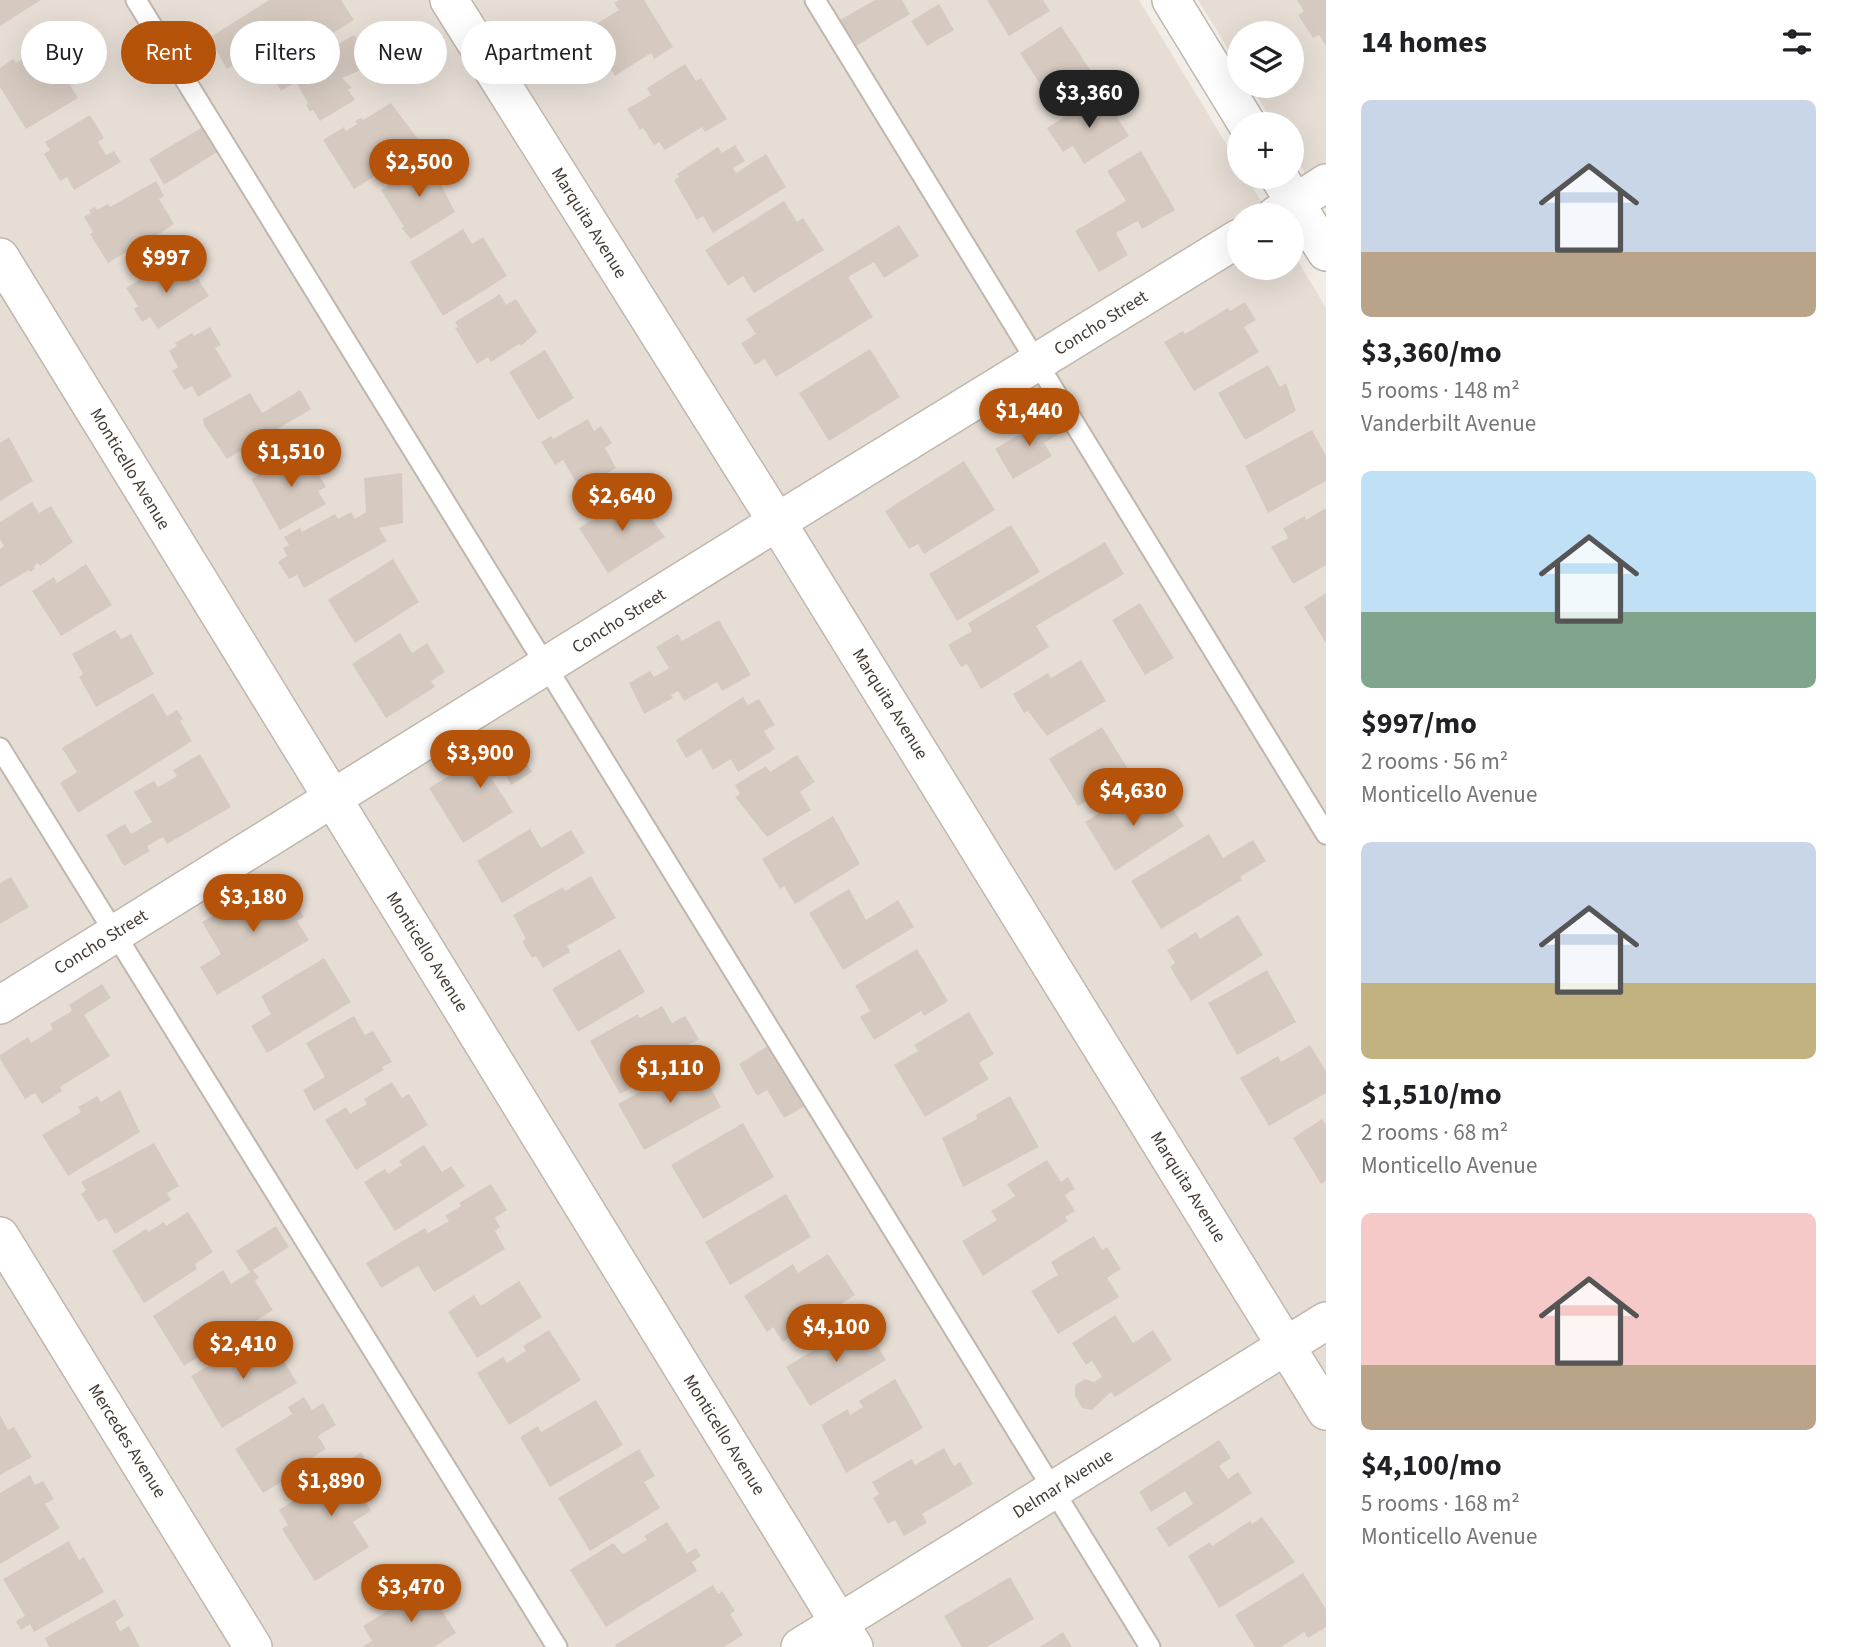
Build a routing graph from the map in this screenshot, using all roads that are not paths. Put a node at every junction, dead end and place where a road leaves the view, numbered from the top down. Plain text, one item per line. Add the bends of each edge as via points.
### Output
1 (136, 0) edge
2 (449, 0) edge
3 (815, 0) edge
4 (1171, 0) edge
5 (1240, 112) edge
6 (1326, 183) edge
7 (1284, 198) edge
8 (1227, 245) edge
9 (1326, 252) edge
10 (0, 257) edge
11 (1036, 363) junction
12 (777, 522) junction
13 (547, 666) junction
14 (0, 748) edge
15 (332, 798) junction
16 (1326, 834) edge
17 (115, 933) junction
18 (0, 1005) edge
19 (0, 1236) edge
20 (1326, 1321) edge
21 (1286, 1345) junction
22 (1326, 1411) edge
23 (1053, 1490) junction
24 (846, 1635) edge
25 (253, 1647) edge
26 (557, 1647) edge
27 (800, 1647) edge
28 (1150, 1647) edge

1 - 13 lane
2 - 12 street, Marquita Avenue
3 - 11 lane
4 - 5 street
6 - 7 street
7 - 9 street
8 - 11 street, Concho Street
10 - 15 street, Monticello Avenue
11 - 12 street, Concho Street
11 - 16 lane
12 - 13 street, Concho Street
12 - 21 street, Marquita Avenue
13 - 15 street, Concho Street
13 - 23 lane
14 - 17 lane
15 - 17 street, Concho Street
15 - 24 street, Monticello Avenue
17 - 18 street, Concho Street
17 - 26 lane
19 - 25 street, Mercedes Avenue
20 - 21 street, Delmar Avenue
21 - 22 street, Marquita Avenue
21 - 23 street, Delmar Avenue
23 - 24 street, Delmar Avenue
23 - 28 lane
24 - 27 street, Delmar Avenue

